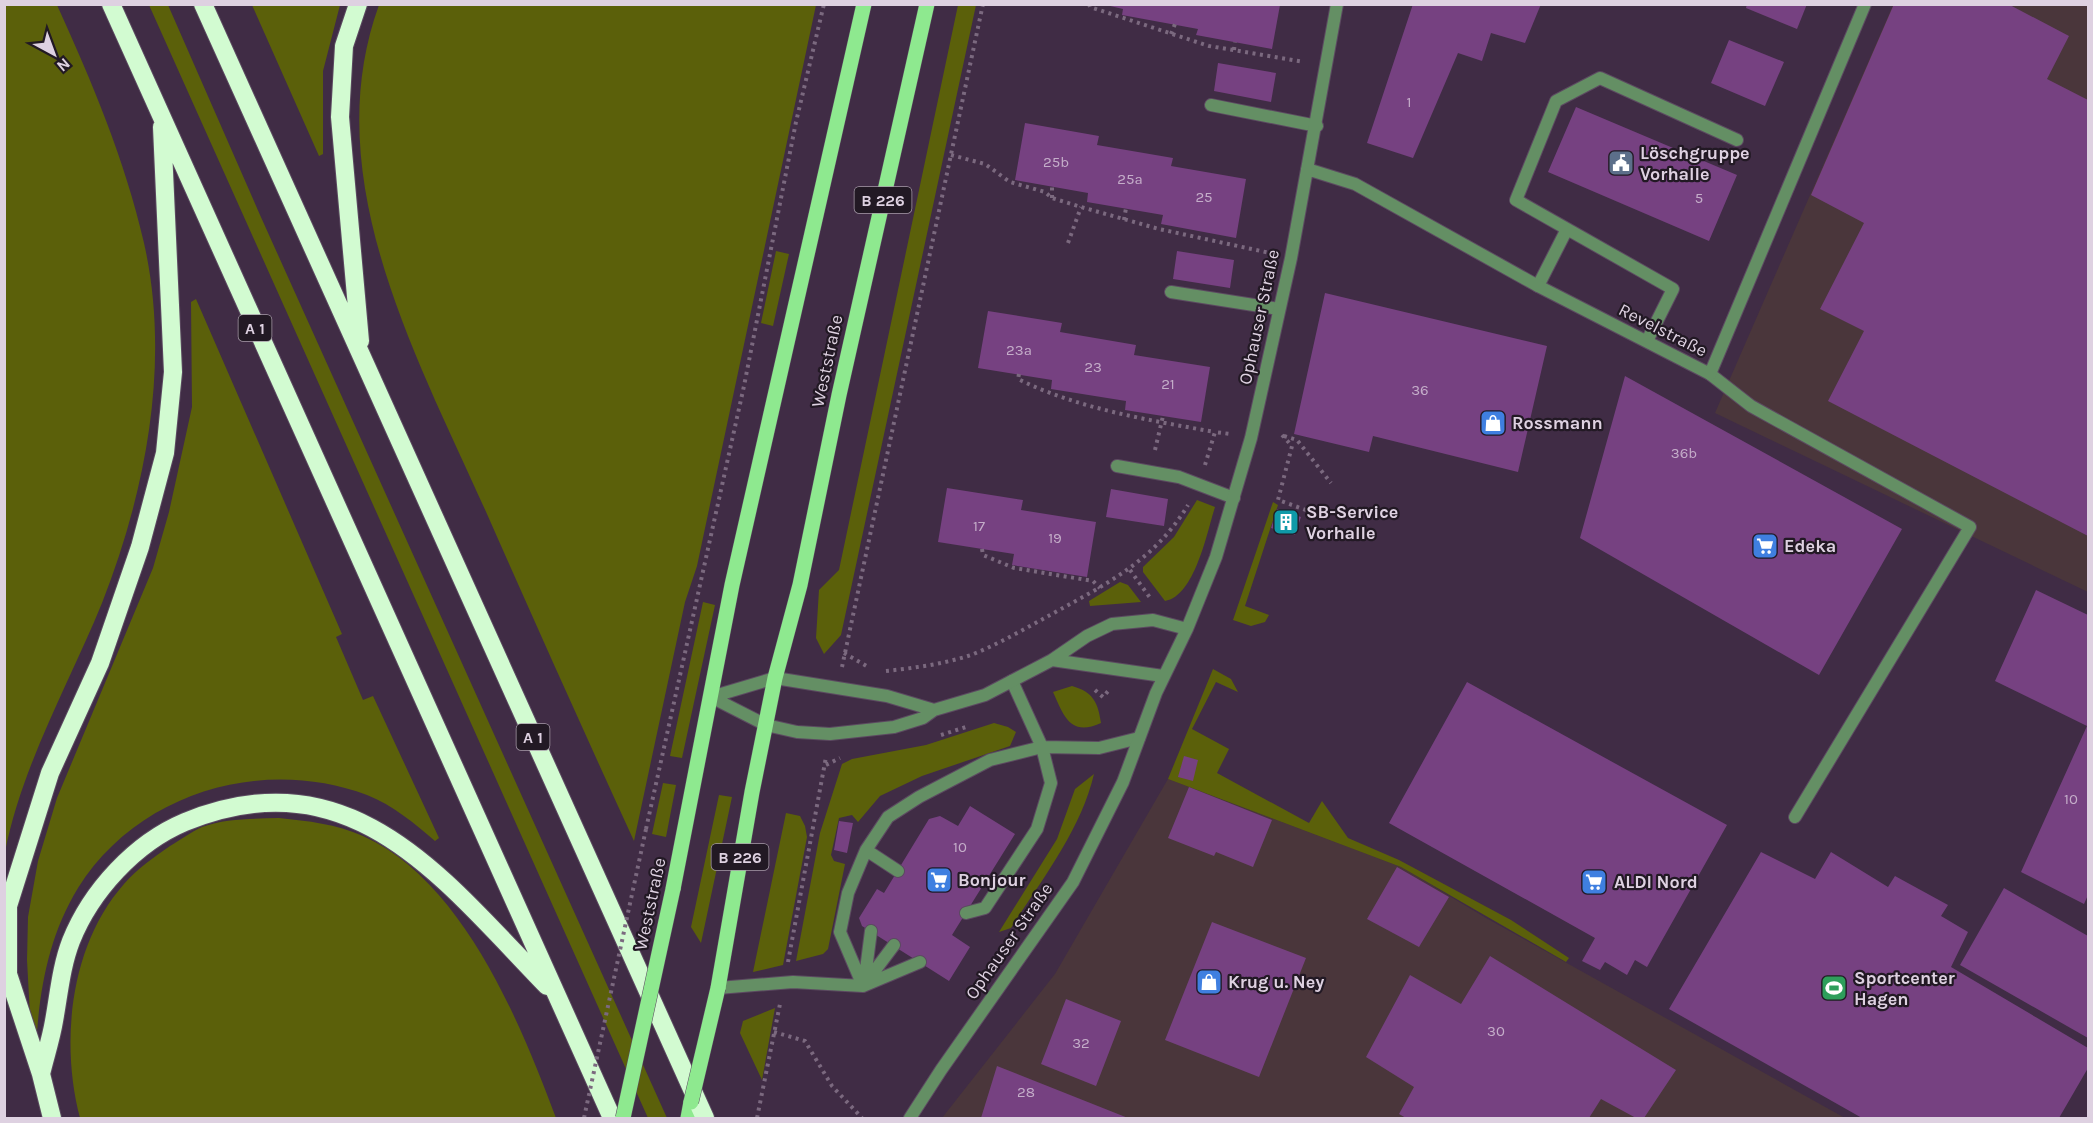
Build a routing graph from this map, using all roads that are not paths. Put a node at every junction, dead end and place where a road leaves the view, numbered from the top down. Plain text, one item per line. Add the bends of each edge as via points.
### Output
1 (111, 4) edge
2 (203, 4) edge
3 (358, 4) edge
4 (864, 4) edge
5 (927, 4) edge
6 (1337, 4) edge
7 (1865, 4) edge
8 (1211, 105) dead end
9 (161, 116) junction
10 (1317, 126) junction
11 (1737, 140) dead end
12 (1307, 169) junction
13 (1567, 228) junction
14 (1538, 286) junction
15 (1171, 292) dead end
16 (1280, 309) junction
17 (1647, 341) junction
18 (361, 355) junction
19 (1710, 374) junction
20 (1116, 466) dead end
21 (1234, 498) junction
22 (1187, 629) junction
23 (1052, 660) junction
24 (1163, 676) junction
25 (776, 678) junction
26 (1012, 681) junction
27 (711, 697) junction
28 (934, 710) junction
29 (766, 725) junction
30 (1139, 738) junction
31 (1042, 747) junction
32 (1795, 817) dead end
33 (866, 850) junction
34 (898, 871) dead end
35 (966, 912) dead end
36 (871, 931) dead end
37 (894, 945) dead end
38 (920, 962) dead end
39 (863, 986) junction
40 (718, 988) junction
41 (557, 996) junction
42 (41, 1074) junction
43 (52, 1119) edge
44 (612, 1119) edge
45 (623, 1119) edge
46 (688, 1119) edge
47 (705, 1119) edge
48 (910, 1119) edge

1 - 9 highway, A 1
2 - 18 highway, A 1
3 - 18 highway via 344,46 340,117
4 - 27 main road, Weststraße via 732,585
5 - 25 main road, Weststraße / B 226 via 800,585
6 - 10 street, Ophauser Straße
7 - 19 street, Revelstraße
8 - 10 street
9 - 41 highway, A 1
9 - 42 highway via 173,372 165,453 140,547 104,652 50,773 8,906 8,974
10 - 12 street, Ophauser Straße
11 - 13 street via 1600,78 1556,101 1516,200
12 - 14 street, Revelstraße via 1355,184
12 - 16 street, Ophauser Straße
13 - 14 street
13 - 17 street via 1672,289
14 - 17 street, Revelstraße
15 - 16 street
16 - 21 street, Ophauser Straße
17 - 19 street, Revelstraße
18 - 47 highway, A 1
19 - 32 street via 1752,406 1970,527
20 - 21 street via 1179,477
21 - 22 street, Ophauser Straße
22 - 23 street via 1153,620 1112,624
22 - 24 street, Ophauser Straße
23 - 24 street
23 - 26 street
24 - 30 street, Ophauser Straße
25 - 27 street
25 - 28 street via 887,696
25 - 29 main road, Weststraße / B 226
26 - 28 street via 985,695
26 - 31 street
27 - 29 street
27 - 45 main road, Weststraße, bridge
28 - 29 street via 923,718 894,727 830,734
29 - 40 main road, Weststraße / B 226
30 - 31 street via 1099,748
30 - 48 street, Ophauser Straße via 1123,782 1073,882 940,1070
31 - 33 street via 990,760 919,797 888,817
31 - 35 street via 1051,783 1037,830 985,908
33 - 34 street
33 - 39 street via 848,893 840,932
36 - 39 street
37 - 39 street
38 - 39 street
39 - 40 street via 793,982
40 - 46 main road, Weststraße / B 226, bridge
41 - 42 highway via 444,880 401,845 352,816 321,808 264,802 244,805 216,810 167,830 107,882 86,911 71,942
41 - 44 highway, A 1
42 - 43 highway

